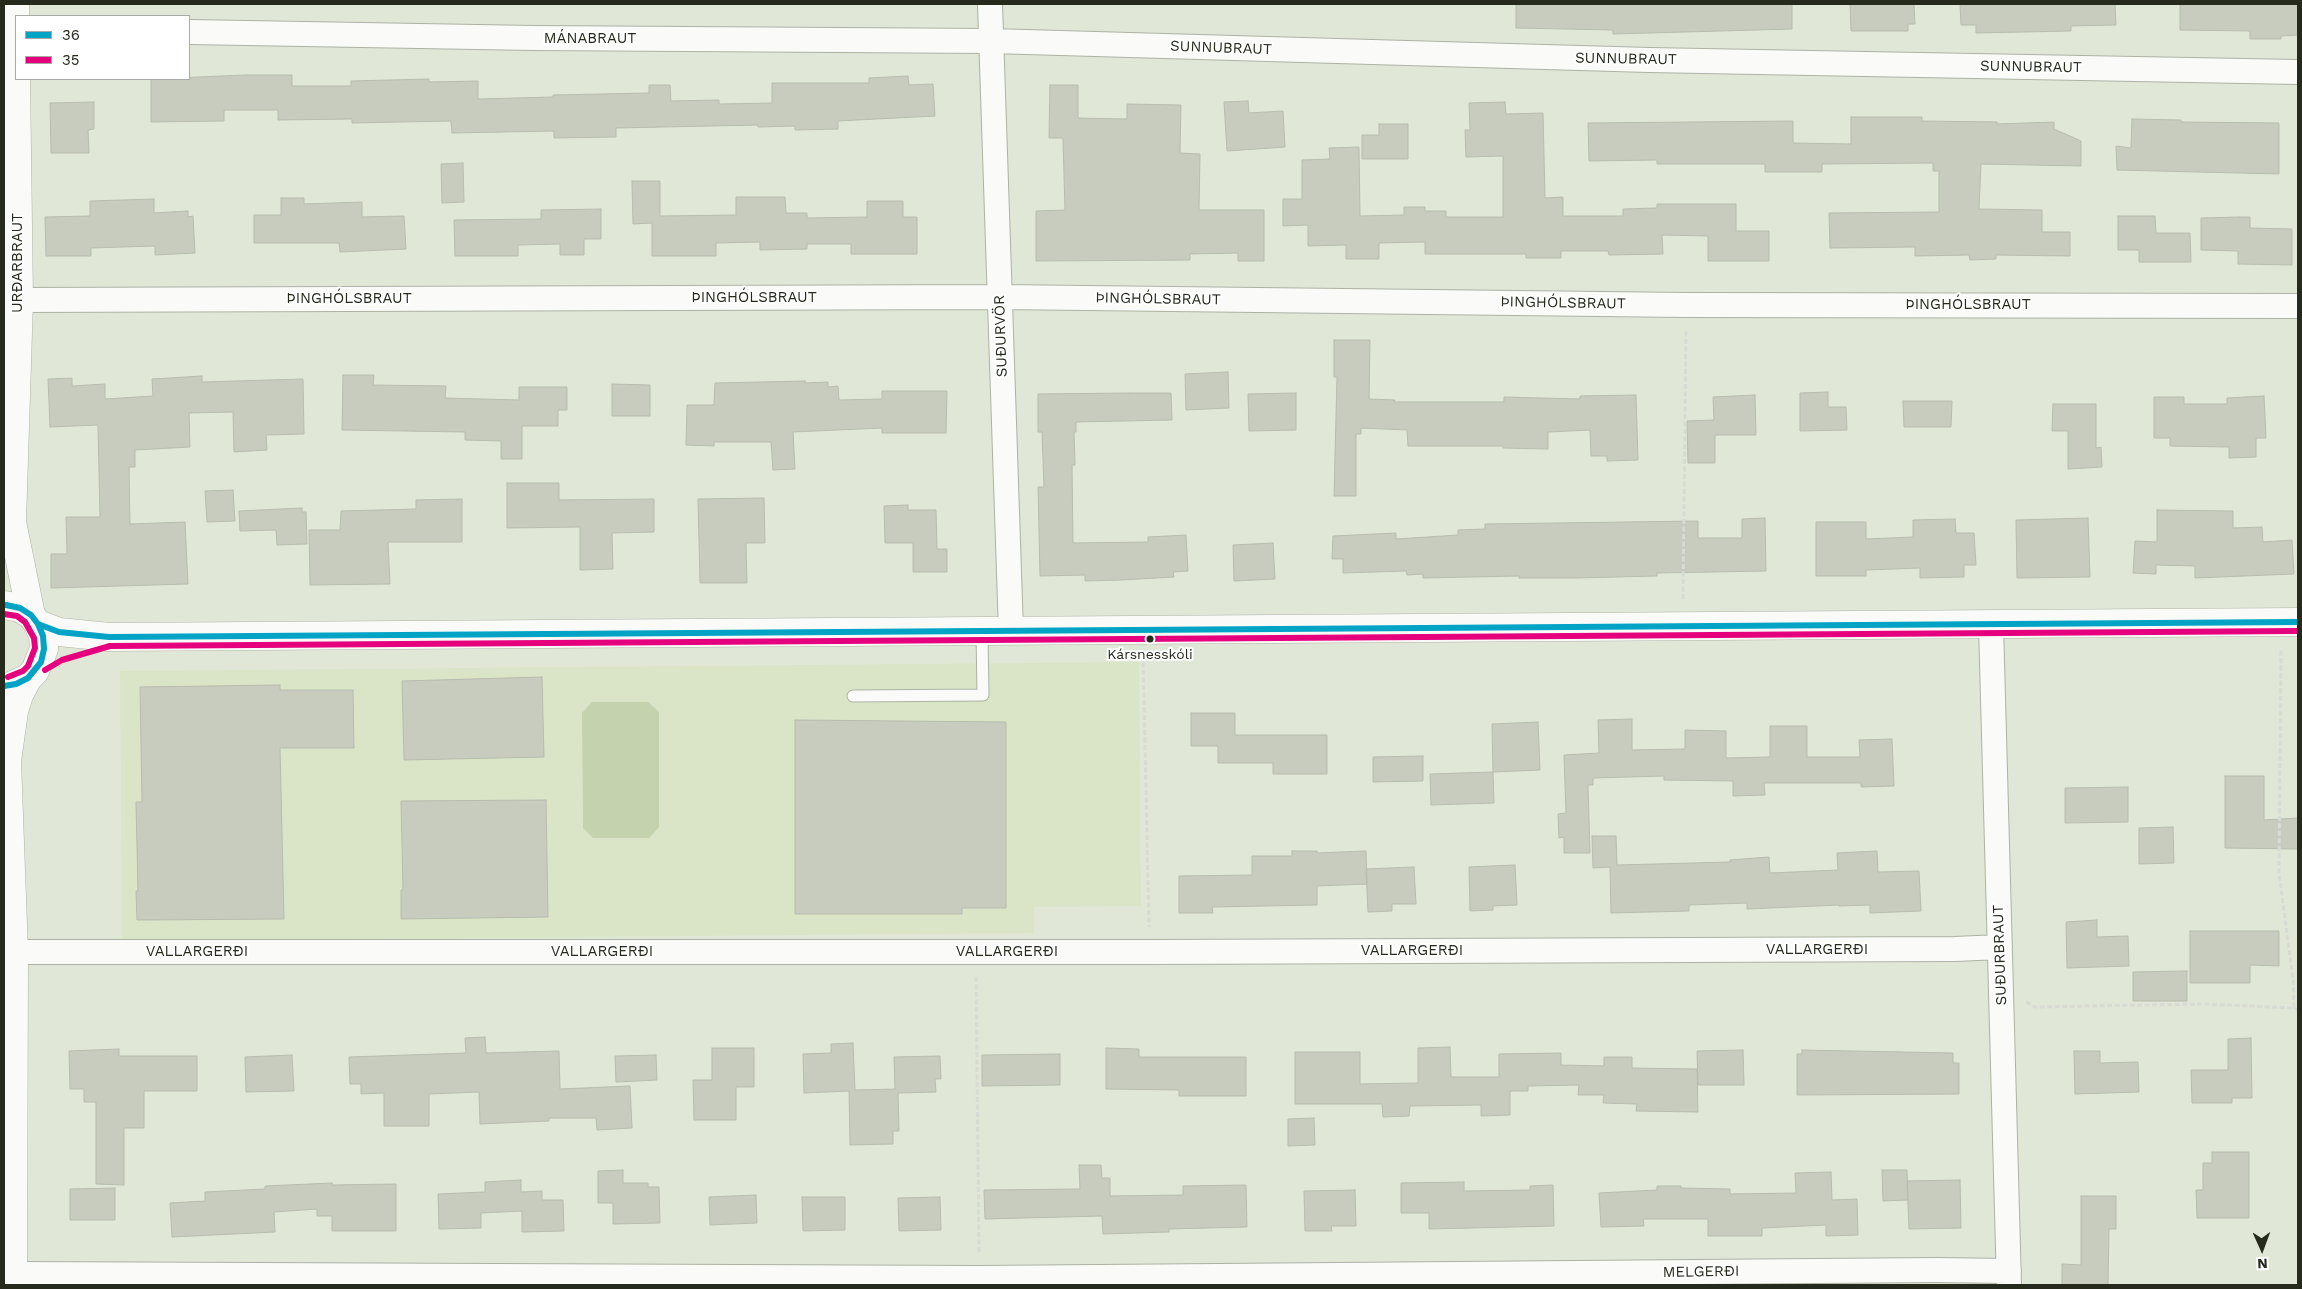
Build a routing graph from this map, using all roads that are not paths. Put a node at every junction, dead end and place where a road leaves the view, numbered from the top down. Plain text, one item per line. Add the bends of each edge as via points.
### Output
1 (990, 4) edge
2 (190, 32) edge
3 (991, 41) junction
4 (15, 46) edge
5 (2298, 72) edge
6 (10, 174) edge
7 (1000, 297) junction
8 (19, 300) junction
9 (2298, 306) edge
10 (9, 461) edge
11 (12, 522) junction
12 (4, 550) edge
13 (4, 605) edge
14 (34, 619) junction
15 (1991, 625) junction
16 (982, 632) junction
17 (1011, 632) junction
18 (2290, 632) edge
19 (109, 637) junction
20 (24, 675) edge
21 (853, 696) dead end
22 (6, 756) edge
23 (2000, 947) junction
24 (14, 952) junction
25 (8, 1245) edge
26 (2009, 1278) edge
27 (13, 1279) edge

1 - 3 street
2 - 3 street, MÁNABRAUT
3 - 5 street, SUNNUBRAUT via 1649,60
3 - 7 street, SUÐURVÖR
4 - 6 street, URÐARBRAUT
6 - 8 street, URÐARBRAUT
7 - 8 street, ÞINGHÓLSBRAUT
7 - 9 street, ÞINGHÓLSBRAUT via 1686,305
7 - 17 street, SUÐURVÖR
8 - 10 street, URÐARBRAUT
10 - 11 street, URÐARBRAUT
11 - 12 street, URÐARBRAUT
11 - 14 street, URÐARBRAUT
13 - 14 street via 20,608
14 - 19 street via 59,632
14 - 20 street, URÐARBRAUT via 44,642
15 - 17 street
15 - 18 street
15 - 23 street, SUÐURBRAUT
16 - 17 street
16 - 19 street
16 - 21 lane via 983,695
19 - 20 street via 60,652
20 - 22 street
22 - 24 street
23 - 24 street, VALLARGERÐI via 1150,952
23 - 26 street, SUÐURBRAUT
24 - 25 street
25 - 27 street
26 - 27 street, MELGERÐI via 1936,1270 979,1278

